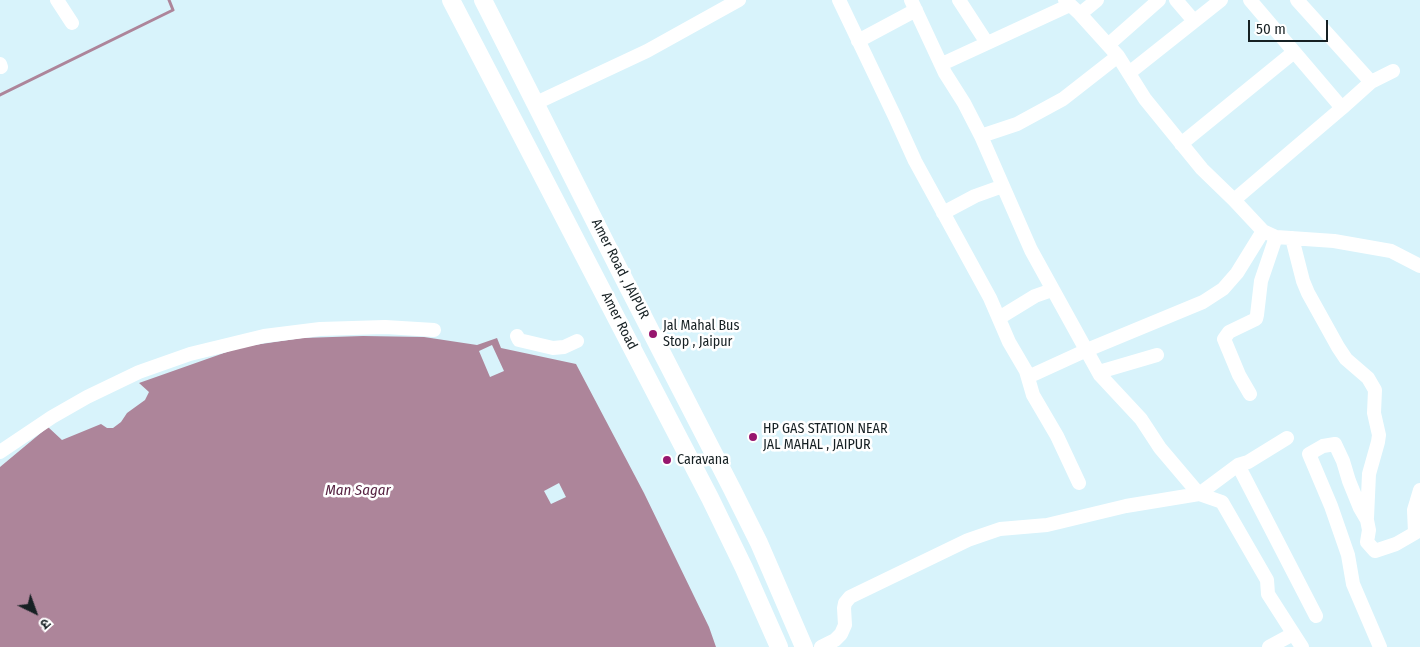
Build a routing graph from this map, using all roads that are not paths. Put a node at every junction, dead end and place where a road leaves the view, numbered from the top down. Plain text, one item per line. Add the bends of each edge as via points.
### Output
1 (57, 0) edge
2 (451, 0) edge
3 (483, 0) edge
4 (738, 0) edge
5 (839, 0) edge
6 (958, 0) edge
7 (1097, 0) edge
8 (1159, 0) edge
9 (1176, 0) edge
10 (1220, 0) edge
11 (1250, 0) edge
12 (1297, 0) edge
13 (913, 5) edge
14 (1071, 6) edge
15 (1194, 21) junction
16 (72, 23) dead end
17 (858, 41) junction
18 (987, 43) junction
19 (1108, 44) junction
20 (1294, 52) junction
21 (1118, 56) junction
22 (942, 64) junction
23 (1393, 71) dead end
24 (1129, 73) junction
25 (1371, 82) junction
26 (536, 104) junction
27 (1342, 108) junction
28 (981, 136) junction
29 (1181, 144) junction
30 (1003, 186) junction
31 (1234, 200) junction
32 (944, 213) junction
33 (1263, 231) junction
34 (1276, 237) junction
35 (1292, 238) junction
36 (1420, 266) edge
37 (1052, 290) junction
38 (999, 318) junction
39 (434, 330) dead end
40 (516, 336) dead end
41 (577, 342) dead end
42 (1086, 350) junction
43 (1157, 356) dead end
44 (1099, 372) junction
45 (1028, 377) junction
46 (684, 393) junction
47 (1250, 394) dead end
48 (662, 404) junction
49 (1288, 438) dead end
50 (0, 452) edge
51 (1238, 465) junction
52 (1079, 483) dead end
53 (1420, 490) edge
54 (1199, 494) junction
55 (1366, 520) junction
56 (1316, 616) dead end
57 (1293, 634) junction
58 (779, 647) edge
59 (804, 647) edge
60 (821, 647) edge
61 (1269, 647) edge
62 (1302, 647) edge
63 (1380, 647) edge

1 - 16 street
2 - 48 main road, Amer Road
3 - 26 main road, Amer Road , JAIPUR
4 - 26 street via 648,51
5 - 17 street
6 - 18 street
7 - 14 street
8 - 19 street
9 - 15 street
10 - 15 street
11 - 20 street
12 - 25 street
13 - 17 street
13 - 22 street
14 - 18 street
14 - 19 street
15 - 24 street
17 - 32 street via 914,161
18 - 22 street
19 - 21 street
20 - 27 street
20 - 29 street
21 - 24 street
21 - 28 street via 1062,99 1017,124
22 - 28 street
23 - 25 street
24 - 29 street
25 - 27 street
26 - 46 main road, Amer Road , JAIPUR
27 - 31 street
28 - 30 street
29 - 31 street
30 - 32 street via 975,196
30 - 37 street
31 - 33 street
32 - 38 street
33 - 34 street
33 - 42 street via 1223,289 1203,302
34 - 35 street
34 - 47 street via 1260,281 1256,319 1229,332 1224,339
35 - 36 street via 1391,251
35 - 55 street via 1308,293 1338,347 1368,378 1375,390 1374,413 1379,435 1369,474
37 - 38 street via 1035,296
37 - 42 street
38 - 45 street
39 - 50 street via 320,328 264,336 190,354 139,372 87,397
40 - 41 street via 519,340 553,348
42 - 44 street
42 - 45 street
43 - 44 street
44 - 54 street via 1141,419 1160,448
45 - 52 street via 1033,394
46 - 48 main road
46 - 59 main road, Amer Road , JAIPUR via 759,542
48 - 58 main road, Amer Road via 730,538
49 - 51 street
51 - 54 street
51 - 56 street
53 - 55 street via 1414,510 1415,533 1396,544 1375,551 1367,542 1369,530
54 - 57 street via 1222,502 1267,580 1268,594
54 - 60 street via 1126,506 1047,525 1000,529 968,540 850,597 845,603 845,625 841,634
55 - 63 street via 1335,444 1309,454 1348,555 1353,584
57 - 61 street
57 - 62 street

